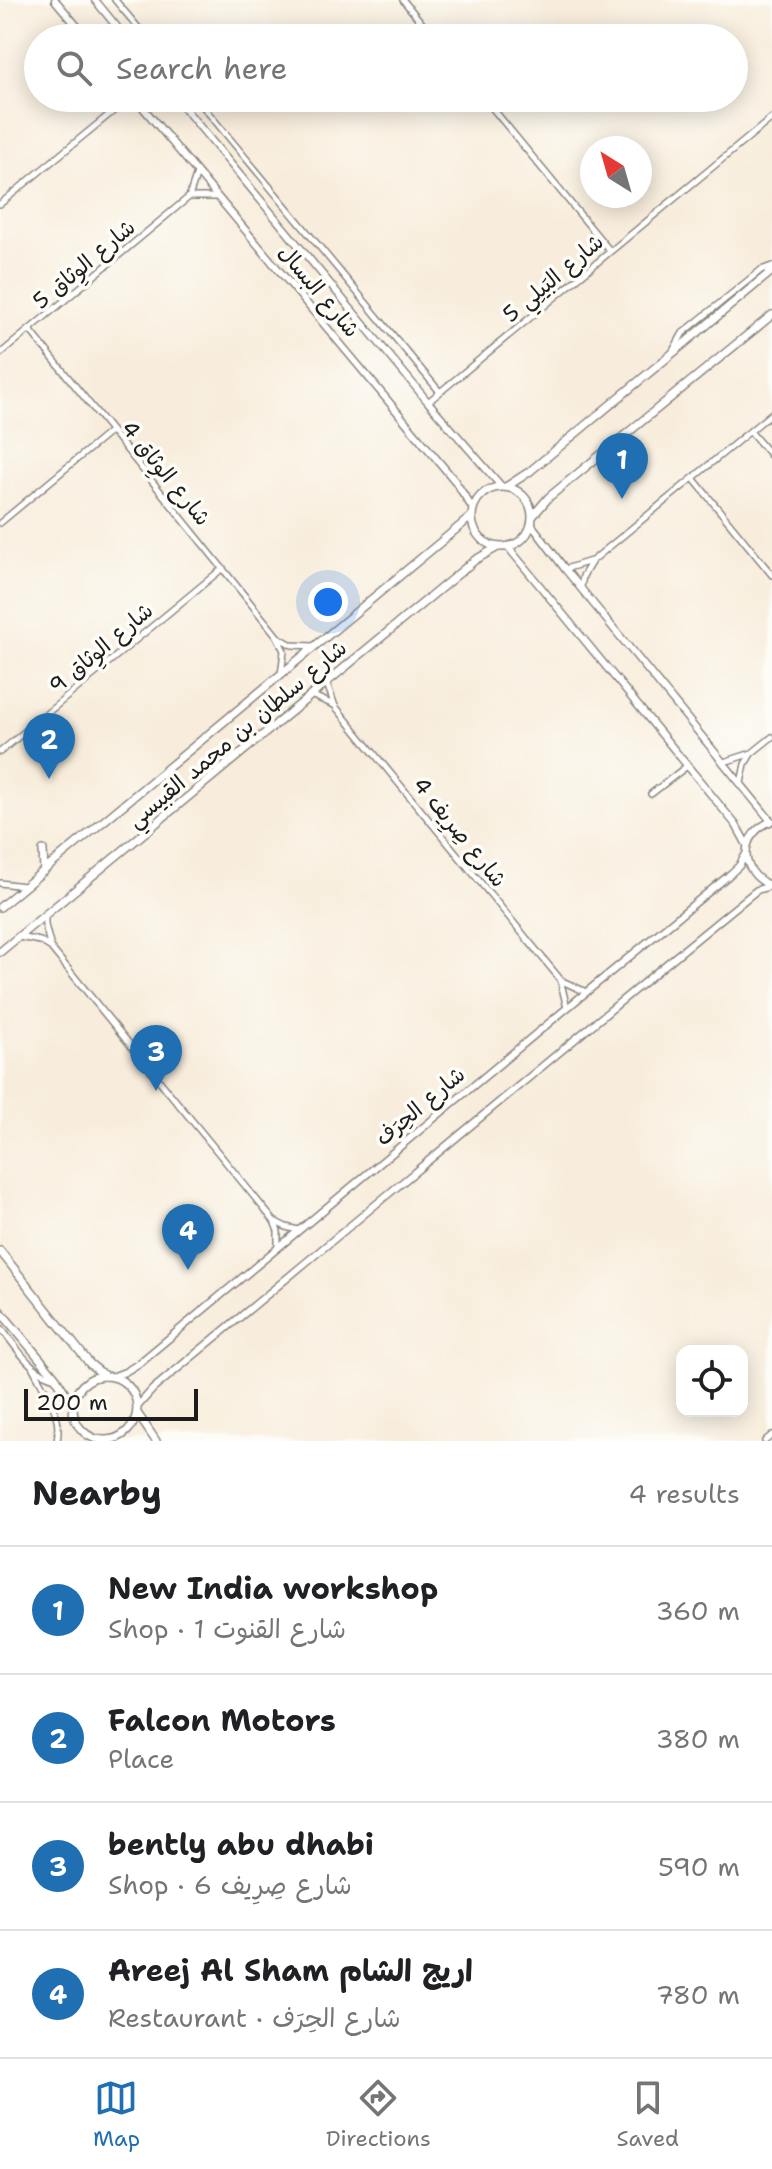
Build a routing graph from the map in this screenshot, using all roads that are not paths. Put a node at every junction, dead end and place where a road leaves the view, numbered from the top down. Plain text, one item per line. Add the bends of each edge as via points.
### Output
1 (55, 0) edge
2 (95, 0) edge
3 (115, 0) edge
4 (403, 0) edge
5 (75, 24) edge
6 (115, 24) edge
7 (135, 24) edge
8 (423, 24) edge
9 (112, 112) edge
10 (147, 112) edge
11 (188, 112) edge
12 (208, 112) edge
13 (496, 112) edge
14 (772, 118) edge
15 (197, 173) junction
16 (189, 197) junction
17 (216, 197) junction
18 (0, 204) edge
19 (610, 251) junction
20 (772, 269) edge
21 (772, 315) edge
22 (30, 330) junction
23 (0, 354) edge
24 (440, 392) junction
25 (428, 402) junction
26 (772, 413) edge
27 (111, 431) junction
28 (750, 431) junction
29 (772, 457) edge
30 (693, 478) junction
31 (504, 487) junction
32 (473, 512) junction
33 (532, 521) junction
34 (0, 523) edge
35 (503, 547) junction
36 (592, 561) junction
37 (223, 568) junction
38 (565, 569) junction
39 (772, 575) edge
40 (581, 587) junction
41 (277, 636) junction
42 (317, 645) junction
43 (281, 676) junction
44 (327, 684) junction
45 (313, 696) junction
46 (335, 706) junction
47 (772, 737) edge
48 (0, 752) edge
49 (752, 753) junction
50 (724, 762) junction
51 (687, 766) junction
52 (741, 783) junction
53 (651, 794) dead end
54 (772, 821) edge
55 (747, 845) junction
56 (43, 850) dead end
57 (746, 854) junction
58 (44, 871) junction
59 (0, 883) edge
60 (25, 886) junction
61 (771, 886) edge
62 (0, 907) edge
63 (45, 915) junction
64 (19, 937) junction
65 (51, 948) junction
66 (0, 952) edge
67 (560, 979) junction
68 (586, 992) junction
69 (567, 1008) junction
70 (274, 1221) junction
71 (299, 1230) junction
72 (278, 1248) junction
73 (0, 1251) edge
74 (0, 1311) edge
75 (0, 1327) edge
76 (32, 1366) junction
77 (108, 1376) junction
78 (56, 1378) junction
79 (72, 1406) junction
80 (137, 1410) junction
81 (772, 1435) edge
82 (57, 1441) edge
83 (102, 1441) edge
84 (156, 1441) edge
85 (765, 1441) edge

1 - 5 street
2 - 6 street
3 - 7 street
4 - 8 street
9 - 18 street
10 - 15 street, شارع البسال
11 - 25 street, شارع البسال
12 - 24 street
13 - 19 street
14 - 19 street, شارع البَيلِي 5
15 - 16 street
15 - 17 street, شارع البسال
16 - 17 street
16 - 22 street, شارع الوِثاق 5
17 - 32 street, شارع البسال via 455,481
19 - 24 street, شارع البَيلِي 5
20 - 31 main road via 529,472
21 - 33 main road via 549,497
22 - 23 street, شارع الوِثاق 5
22 - 27 street, شارع الوِثاق 4
24 - 25 street, شارع البَيلِي 5
25 - 31 street, شارع البسال
26 - 28 street
27 - 34 street
27 - 37 street, شارع الوِثاق 4
28 - 29 street
28 - 30 street
30 - 36 street
30 - 39 street
31 - 32 main road via 482,495
31 - 33 main road via 524,496
32 - 35 main road via 479,536
32 - 42 main road, شارع سلطان بن محمد القبيسي
33 - 35 main road via 524,538
33 - 38 street
35 - 44 main road, شارع سلطان بن محمد القبيسي via 475,560
35 - 51 street
36 - 38 street
36 - 40 street
37 - 41 street, شارع الوِثاق 4
37 - 48 street, شارع الوِثاق 9
38 - 40 street
40 - 50 street
41 - 42 street via 292,645
41 - 43 street via 284,651
42 - 43 main road, شارع سلطان بن محمد القبيسي
43 - 58 main road, شارع سلطان بن محمد القبيسي
44 - 45 main road, شارع سلطان بن محمد القبيسي
44 - 46 street, شارع صِرِيف 4
45 - 46 street, شارع صِرِيف 4
45 - 63 main road, شارع سلطان بن محمد القبيسي
46 - 67 street, شارع صِرِيف 4
47 - 49 street
49 - 50 street
49 - 52 street
50 - 52 street
51 - 53 street
51 - 55 street
52 - 54 street
54 - 55 street via 756,830
55 - 57 street
56 - 58 main road
57 - 61 street via 753,874
57 - 68 street, شارع الحِرَف via 728,876
58 - 60 main road, شارع سلطان بن محمد القبيسي
59 - 60 street
60 - 62 main road, شارع سلطان بن محمد القبيسي
61 - 80 street via 757,890 595,1021 153,1389
63 - 64 main road, شارع سلطان بن محمد القبيسي
63 - 65 street
64 - 65 street
64 - 66 main road, شارع سلطان بن محمد القبيسي
65 - 70 street
67 - 68 street, شارع صِرِيف 4
67 - 69 street, شارع صِرِيف 4
68 - 69 street, شارع الحِرَف
69 - 71 street, شارع الحِرَف
70 - 71 street
70 - 72 street
71 - 72 street, شارع الحِرَف
72 - 77 street, شارع الحِرَف via 138,1364
73 - 77 main road via 90,1364
74 - 78 main road
75 - 76 street
76 - 78 street
76 - 82 street via 57,1414
77 - 79 main road via 80,1388
77 - 80 main road via 129,1388
78 - 79 main road
79 - 83 main road via 83,1433
80 - 83 main road via 128,1430
80 - 84 main road
81 - 85 street

